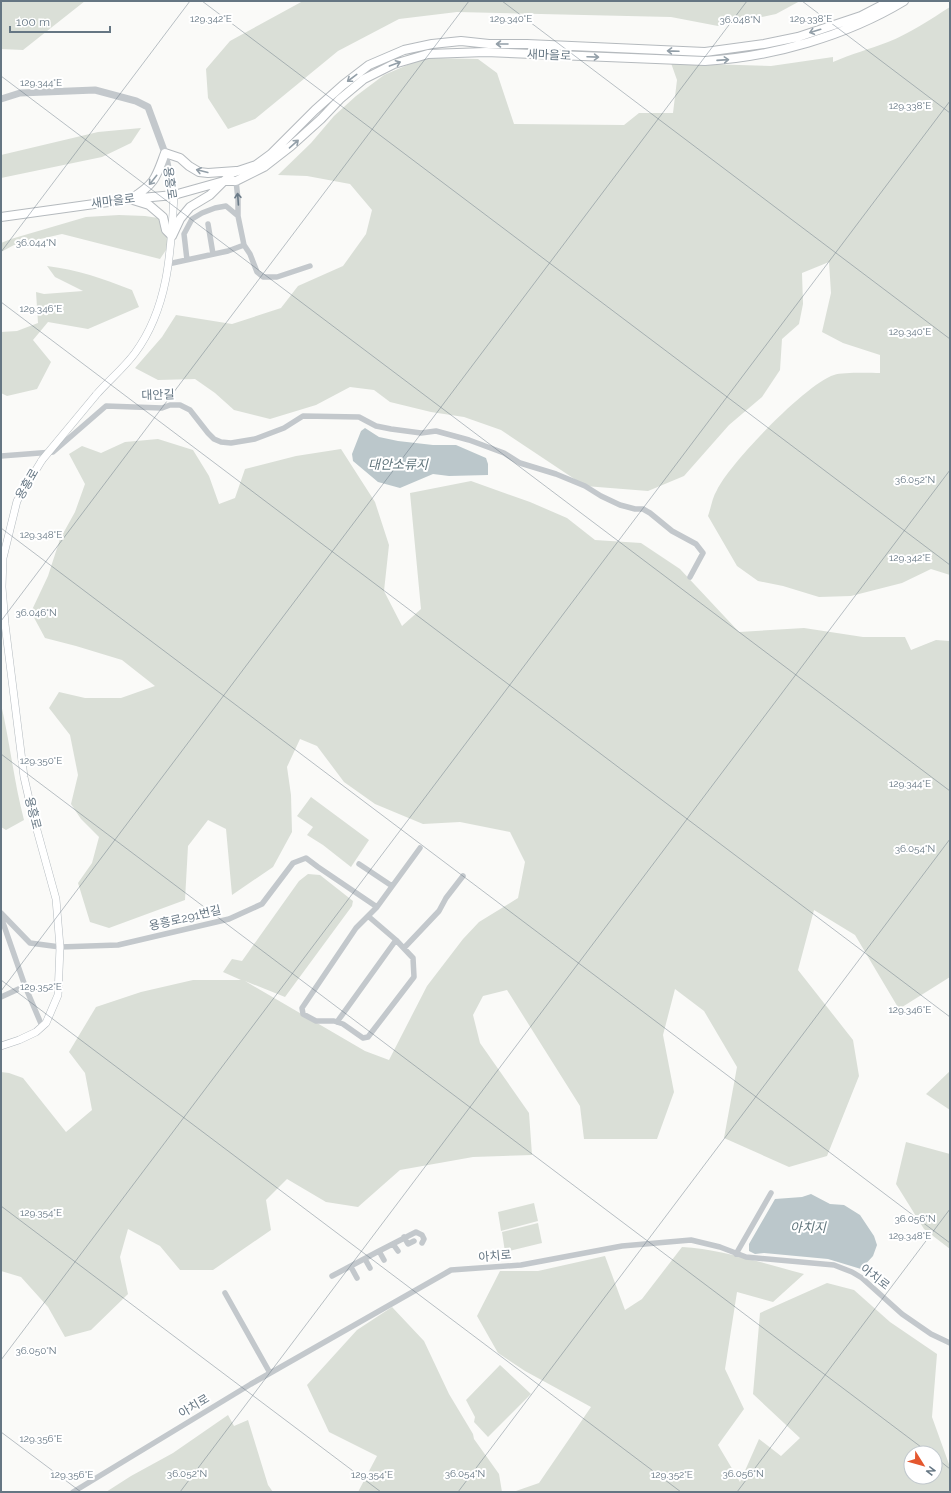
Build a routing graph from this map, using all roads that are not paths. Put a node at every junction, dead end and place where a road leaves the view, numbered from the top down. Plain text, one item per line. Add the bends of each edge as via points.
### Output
1 (890, 1) edge
2 (904, 1) edge
3 (1, 99) edge
4 (166, 153) junction
5 (240, 170) junction
6 (224, 181) junction
7 (236, 181) junction
8 (174, 195) junction
9 (130, 199) junction
10 (238, 216) junction
11 (1, 217) edge
12 (208, 224) dead end
13 (172, 236) junction
14 (244, 246) junction
15 (213, 254) junction
16 (187, 260) junction
17 (168, 264) junction
18 (310, 266) dead end
19 (1, 456) edge
20 (690, 577) dead end
21 (3, 622) edge
22 (420, 848) dead end
23 (359, 864) dead end
24 (463, 876) dead end
25 (392, 886) junction
26 (377, 907) junction
27 (1, 913) edge
28 (368, 916) junction
29 (1, 917) edge
30 (396, 940) junction
31 (60, 947) junction
32 (404, 948) junction
33 (25, 986) junction
34 (1, 996) edge
35 (337, 1022) junction
36 (42, 1026) junction
37 (1, 1046) edge
38 (771, 1193) dead end
39 (404, 1237) junction
40 (414, 1241) dead end
41 (422, 1243) dead end
42 (393, 1244) junction
43 (379, 1251) junction
44 (398, 1251) dead end
45 (736, 1254) junction
46 (365, 1259) junction
47 (384, 1260) dead end
48 (351, 1267) junction
49 (370, 1268) dead end
50 (332, 1276) dead end
51 (357, 1278) dead end
52 (225, 1293) dead end
53 (950, 1343) edge
54 (270, 1373) junction
55 (72, 1492) edge

1 -> 5 main road, 새마을로 via 861,16 798,37 705,52 461,41 404,50 369,65 315,110 271,154 256,165
7 -> 2 main road, 새마을로 via 264,167 291,146 364,79 394,64 428,54 486,52 729,60 815,41 864,22
3 - 4 street, 용흥로 via 20,93 95,90 136,101 148,107
5 -> 4 main road via 199,172 180,158
4 - 8 street, 용흥로
4 -> 9 main road via 158,175 152,183
5 - 6 main road, 새마을로 via 232,173
6 - 7 main road, 새마을로
6 - 8 main road, 새마을로
6 - 13 main road via 210,195 190,207 180,219
10 -> 7 street
8 - 9 main road, 새마을로
8 - 13 main road, 용흥로
9 - 11 main road, 새마을로
9 - 13 main road via 149,205 160,214 166,230
10 - 14 street
10 - 16 street via 226,206 215,208 192,219 184,234
12 - 15 street
13 - 17 main road, 용흥로
14 - 15 street
14 - 18 street via 257,272 263,277 277,277
15 - 16 street
16 - 17 street
17 - 21 main road, 용흥로, bridge via 156,318 135,353 42,460 16,502 3,558
19 - 20 street, 대안길 via 53,452 106,406 162,408 180,405 190,410 214,439 231,443 255,439 284,428 303,416 359,417 391,430 421,433 436,431 469,440 504,453 520,463 585,486 620,505 643,509 672,531 696,544 702,553
21 - 31 main road, 용흥로 via 24,777 56,899
22 - 25 street
23 - 25 street
24 - 32 street via 439,911
25 - 26 street
26 - 28 street
26 - 31 street, 용흥로291번길 via 306,858 293,863 262,904 229,919 118,945
27 - 31 street, 용흥로291번길 via 30,943
28 - 30 street
28 - 35 street via 356,928 302,1008 303,1014 316,1021
29 - 33 street
30 - 32 street
30 - 35 street
31 - 36 main road, 용흥로 via 58,995 46,1023
32 - 35 street via 413,958 414,977 368,1037 363,1038
33 - 34 street
33 - 36 street
36 - 37 main road, 용흥로
38 - 45 street
39 - 40 street via 408,1244
39 - 41 street via 416,1232 422,1235
39 - 42 street
42 - 43 street
42 - 44 street
43 - 46 street
43 - 47 street
45 - 53 street, 아치로 via 834,1265 852,1272 902,1314 931,1334
45 - 54 street, 아치로 via 691,1240 622,1246 521,1265 451,1270
46 - 48 street
46 - 49 street
48 - 50 street
48 - 51 street
52 - 54 street
54 - 55 street, 아치로

